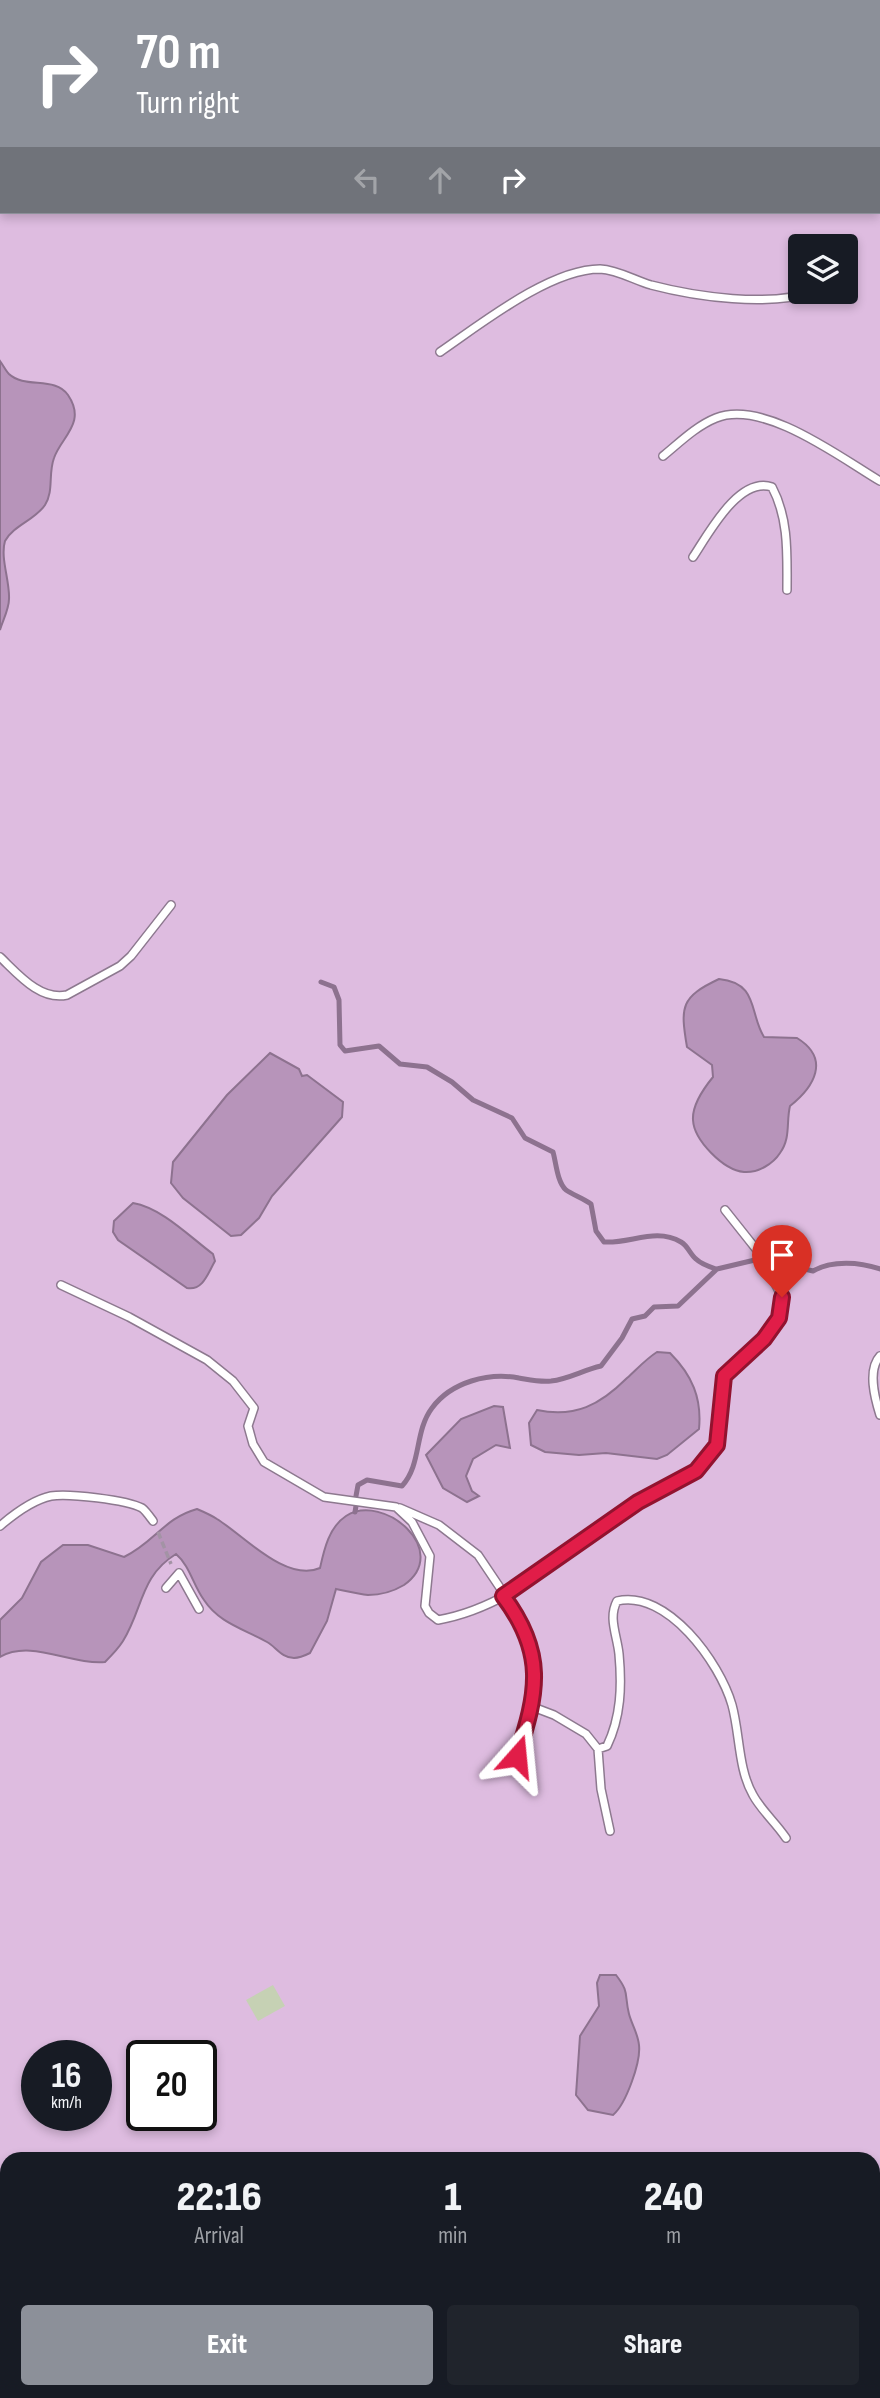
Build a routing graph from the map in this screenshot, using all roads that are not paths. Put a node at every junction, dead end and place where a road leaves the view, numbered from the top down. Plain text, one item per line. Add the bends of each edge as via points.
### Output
1 (788, 296) edge
2 (440, 352) dead end
3 (663, 456) dead end
4 (880, 481) edge
5 (693, 557) dead end
6 (787, 590) dead end
7 (171, 905) dead end
8 (0, 957) edge
9 (725, 1210) dead end
10 (61, 1285) dead end
11 (880, 1356) edge
12 (880, 1415) edge
13 (396, 1507) junction
14 (153, 1521) road end
15 (0, 1526) edge
16 (166, 1588) dead end
17 (503, 1596) junction
18 (199, 1609) dead end
19 (533, 1707) junction
20 (598, 1749) junction
21 (517, 1756) dead end
22 (610, 1831) dead end
23 (786, 1838) dead end

1 - 2 lane via 694,294 599,269 529,292
3 - 4 lane via 702,425 731,414 797,432
5 - 6 lane via 744,491 765,485 779,500 784,521
7 - 8 lane via 125,961 67,995 38,990
9 - 17 lane via 760,1254 782,1297 772,1329 724,1376 717,1445 696,1471 638,1502
10 - 13 lane via 207,1360 233,1381 254,1408 248,1426 264,1462 324,1497
11 - 12 lane via 875,1362 873,1386
13 - 17 lane via 417,1513 466,1544
13 - 17 lane via 412,1522 430,1556 425,1598 429,1614 438,1620 457,1616
14 - 15 lane via 143,1509 127,1505 51,1496
16 - 18 lane via 179,1573
17 - 19 lane via 531,1642
19 - 20 lane via 586,1734
19 - 21 lane
20 - 22 lane
20 - 23 lane via 607,1746 620,1710 619,1654 611,1612 617,1601 647,1602 676,1620 711,1660 732,1704 746,1779

